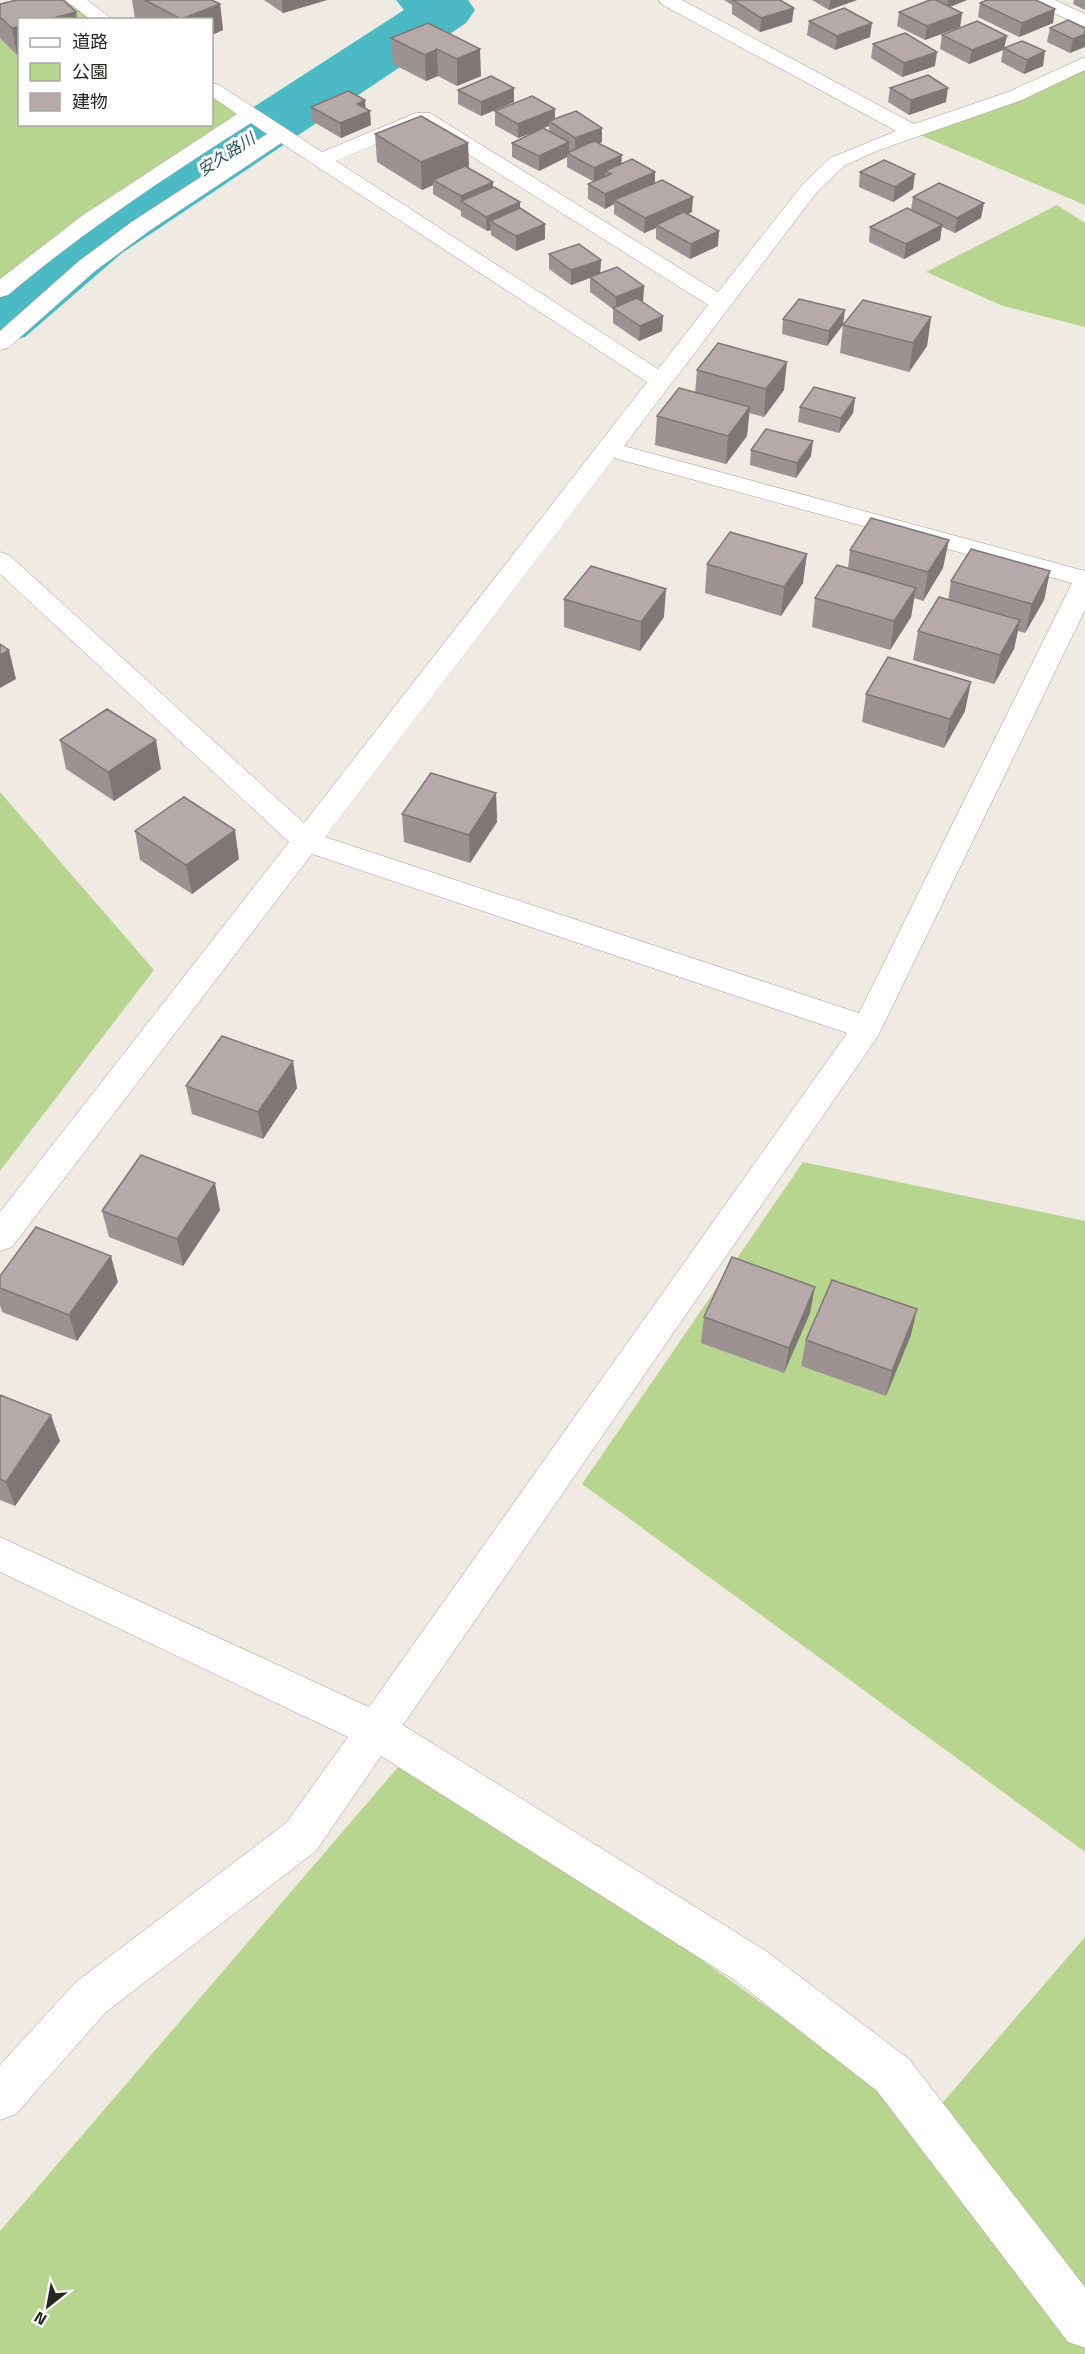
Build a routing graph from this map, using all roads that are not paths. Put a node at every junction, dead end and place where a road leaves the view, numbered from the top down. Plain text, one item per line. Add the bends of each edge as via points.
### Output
1 (74, 0) edge
2 (668, 0) edge
3 (1040, 0) edge
4 (101, 18) edge
5 (1085, 21) edge
6 (1085, 63) edge
7 (213, 90) edge
8 (251, 114) junction
9 (913, 132) junction
10 (280, 134) junction
11 (320, 160) junction
12 (0, 290) edge
13 (721, 303) junction
14 (0, 343) edge
15 (661, 381) junction
16 (608, 449) junction
17 (0, 560) edge
18 (1085, 581) edge
19 (306, 841) junction
20 (867, 1028) junction
21 (5, 1221) edge
22 (0, 1554) edge
23 (376, 1730) junction
24 (0, 2098) edge
25 (1085, 2325) edge

1 - 4 street
2 - 9 street
3 - 5 street
6 - 9 street via 1014,96
7 - 8 street
8 - 10 street
8 - 12 street via 134,188
9 - 13 street via 837,162 810,188
10 - 11 street
10 - 14 street via 87,266
11 - 13 street via 423,117
11 - 15 street
13 - 15 street
15 - 16 street
16 - 18 street
16 - 19 street
17 - 19 street
18 - 20 street
19 - 20 street
19 - 21 street
20 - 23 street
22 - 23 street
23 - 24 street via 301,1837 91,1997
23 - 25 street via 752,1966 894,2075

